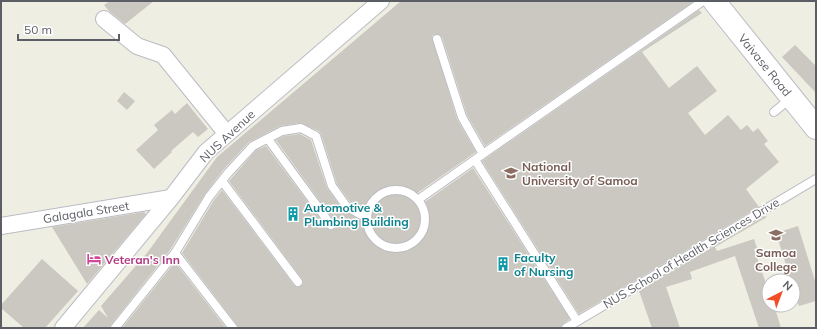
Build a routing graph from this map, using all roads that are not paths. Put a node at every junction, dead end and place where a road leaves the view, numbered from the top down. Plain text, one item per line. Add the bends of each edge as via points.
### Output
1 (381, 1) edge
2 (703, 1) edge
3 (714, 1) edge
4 (104, 19) dead end
5 (437, 39) dead end
6 (792, 98) junction
7 (774, 112) dead end
8 (816, 128) edge
9 (227, 134) junction
10 (268, 139) junction
11 (483, 154) junction
12 (475, 160) junction
13 (816, 178) edge
14 (222, 181) junction
15 (171, 198) junction
16 (419, 199) junction
17 (366, 218) junction
18 (331, 225) dead end
19 (1, 226) edge
20 (176, 253) junction
21 (298, 282) dead end
22 (577, 321) junction
23 (63, 328) edge
24 (116, 328) edge
25 (233, 328) edge
26 (566, 328) edge

1 - 9 street, NUS Avenue
2 - 11 lane
3 - 6 main road, Vaivase Road
4 - 9 street via 137,46 163,55
5 - 11 lane via 462,116
6 - 7 lane
6 - 8 main road, Vaivase Road
9 - 15 street, NUS Avenue via 206,152
10 - 14 lane via 253,146
10 - 17 lane via 282,131 301,128 316,136 332,186 347,207
10 - 18 lane
11 - 12 lane
12 - 16 lane
12 - 22 lane
13 - 22 lane, NUS School of Health Sciences Drive
14 - 20 lane via 209,197
14 - 21 lane
15 - 19 street, Galagala Street
15 - 23 street, NUS Avenue
16 - 17 lane via 400,190 381,194 373,201
16 - 17 lane via 426,224 418,240 410,246 391,249 382,245 374,239
20 - 24 lane
20 - 25 lane
22 - 26 lane, NUS School of Health Sciences Drive

